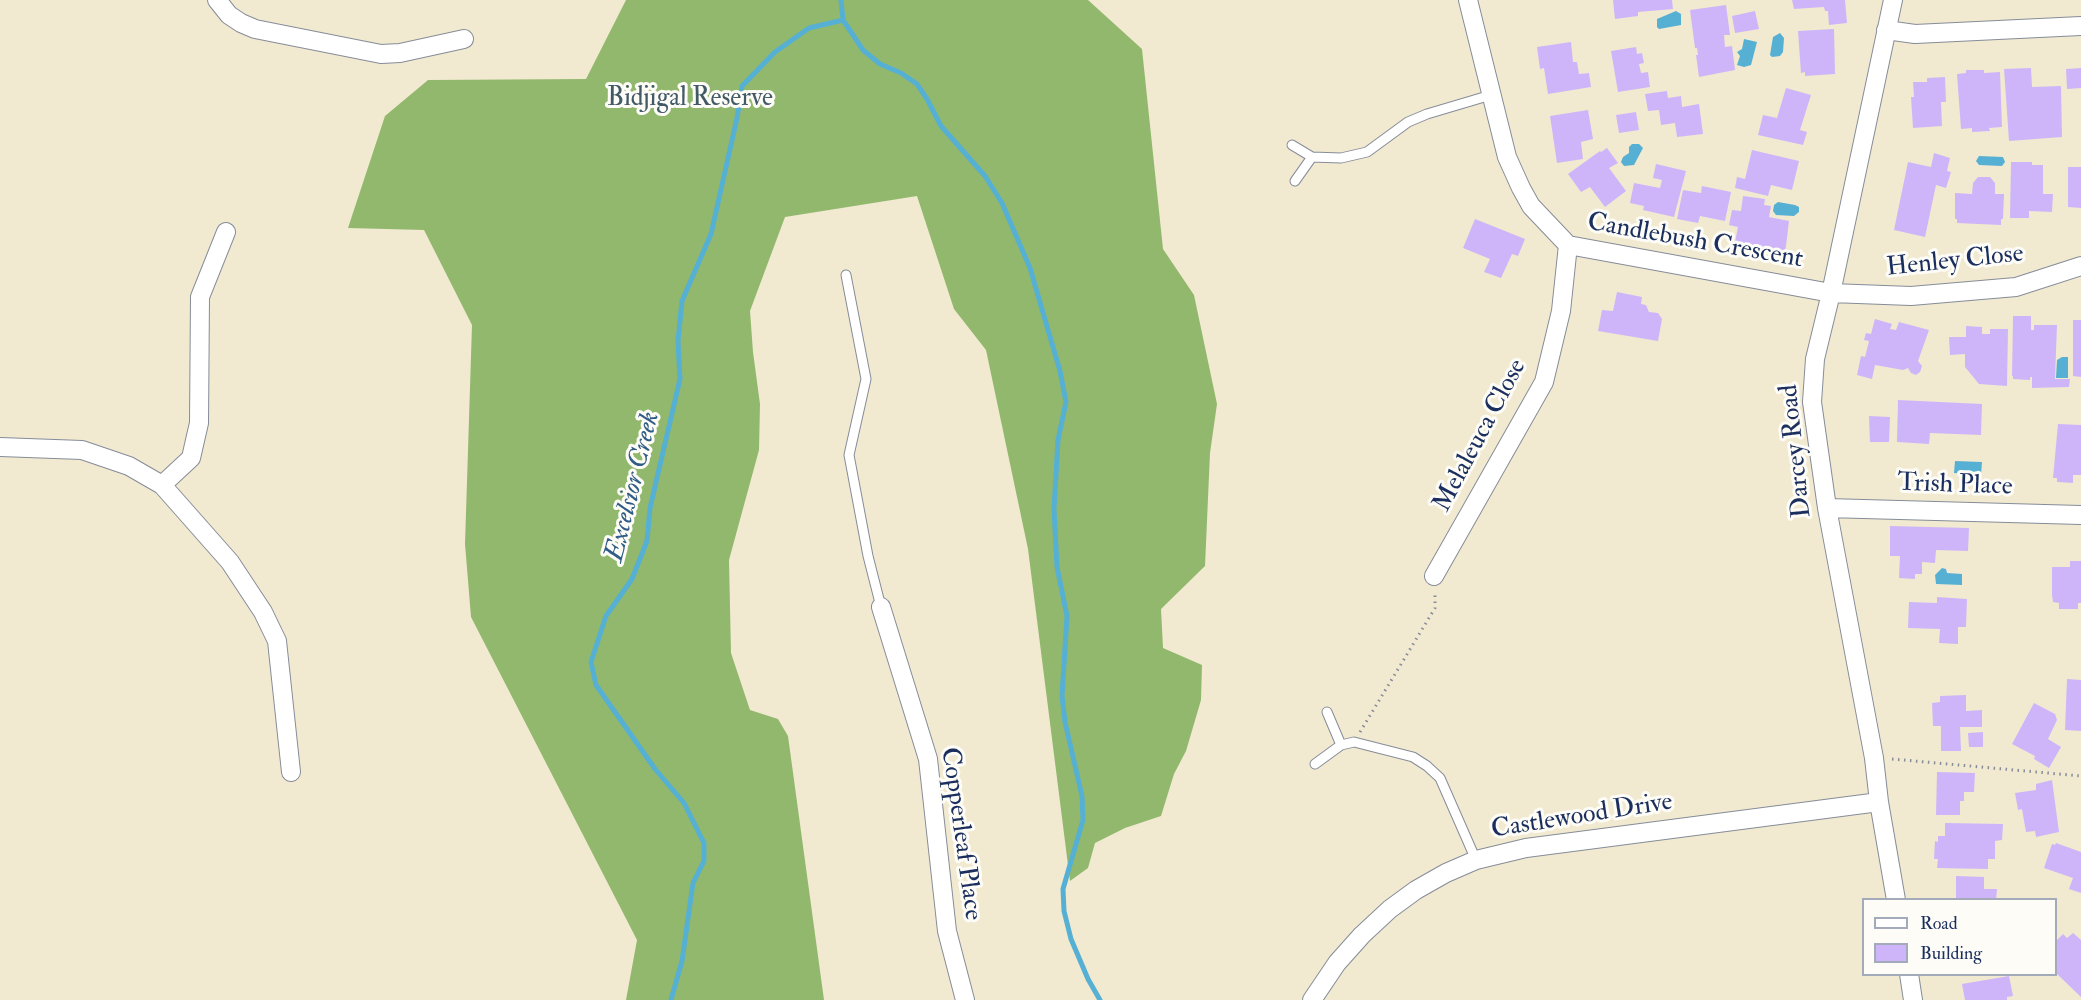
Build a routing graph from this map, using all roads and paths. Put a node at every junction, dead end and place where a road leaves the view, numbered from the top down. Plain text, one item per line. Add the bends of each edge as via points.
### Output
1 (217, 0) edge
2 (1468, 0) edge
3 (1893, 0) edge
4 (2081, 26) edge
5 (1886, 30) junction
6 (464, 39) dead end
7 (1491, 95) junction
8 (1292, 145) dead end
9 (1312, 157) junction
10 (1295, 181) dead end
11 (226, 232) dead end
12 (1568, 245) junction
13 (2081, 266) edge
14 (846, 275) dead end
15 (1831, 293) junction
16 (0, 447) edge
17 (162, 485) junction
18 (1827, 508) junction
19 (2081, 515) edge
20 (1434, 576) joint
21 (880, 607) joint
22 (1327, 712) dead end
23 (1354, 742) junction
24 (1341, 745) junction
25 (1874, 758) junction
26 (1315, 764) dead end
27 (291, 772) dead end
28 (2081, 776) edge
29 (1879, 802) junction
30 (1476, 860) junction
31 (1896, 898) edge
32 (1909, 976) edge
33 (965, 1000) edge
34 (1312, 1000) edge
35 (1913, 1000) edge

1 - 6 street via 229,15 255,29 381,54
2 - 7 street, Candlebush Crescent
3 - 5 street, Darcey Road
4 - 5 street via 1915,34
5 - 15 street, Darcey Road
7 - 9 lane via 1408,122 1367,152 1341,158
7 - 12 street, Candlebush Crescent via 1507,157 1521,188 1531,206
8 - 9 lane
9 - 10 lane
11 - 17 street via 200,297 199,423 191,458
12 - 15 street, Candlebush Crescent
12 - 20 street, Melaleuca Close via 1561,311 1544,382
13 - 15 street, Henley Close via 2016,287 1911,296
14 - 21 lane via 866,379 849,455
15 - 18 street, Darcey Road via 1815,359 1812,402
16 - 17 street via 82,450 129,466
17 - 27 street via 230,562 277,641
18 - 19 street, Trish Place
18 - 25 street, Darcey Road
20 - 23 path via 1435,608
21 - 33 street, Copperleaf Place via 928,759 947,932
22 - 24 lane
23 - 24 lane
23 - 30 lane via 1413,757 1434,772 1447,792
24 - 26 lane
25 - 28 path
25 - 29 street, Darcey Road
29 - 30 street, Castlewood Drive via 1526,848
29 - 31 street, Darcey Road
30 - 34 street, Castlewood Drive via 1426,884 1390,909 1337,963
32 - 35 street

